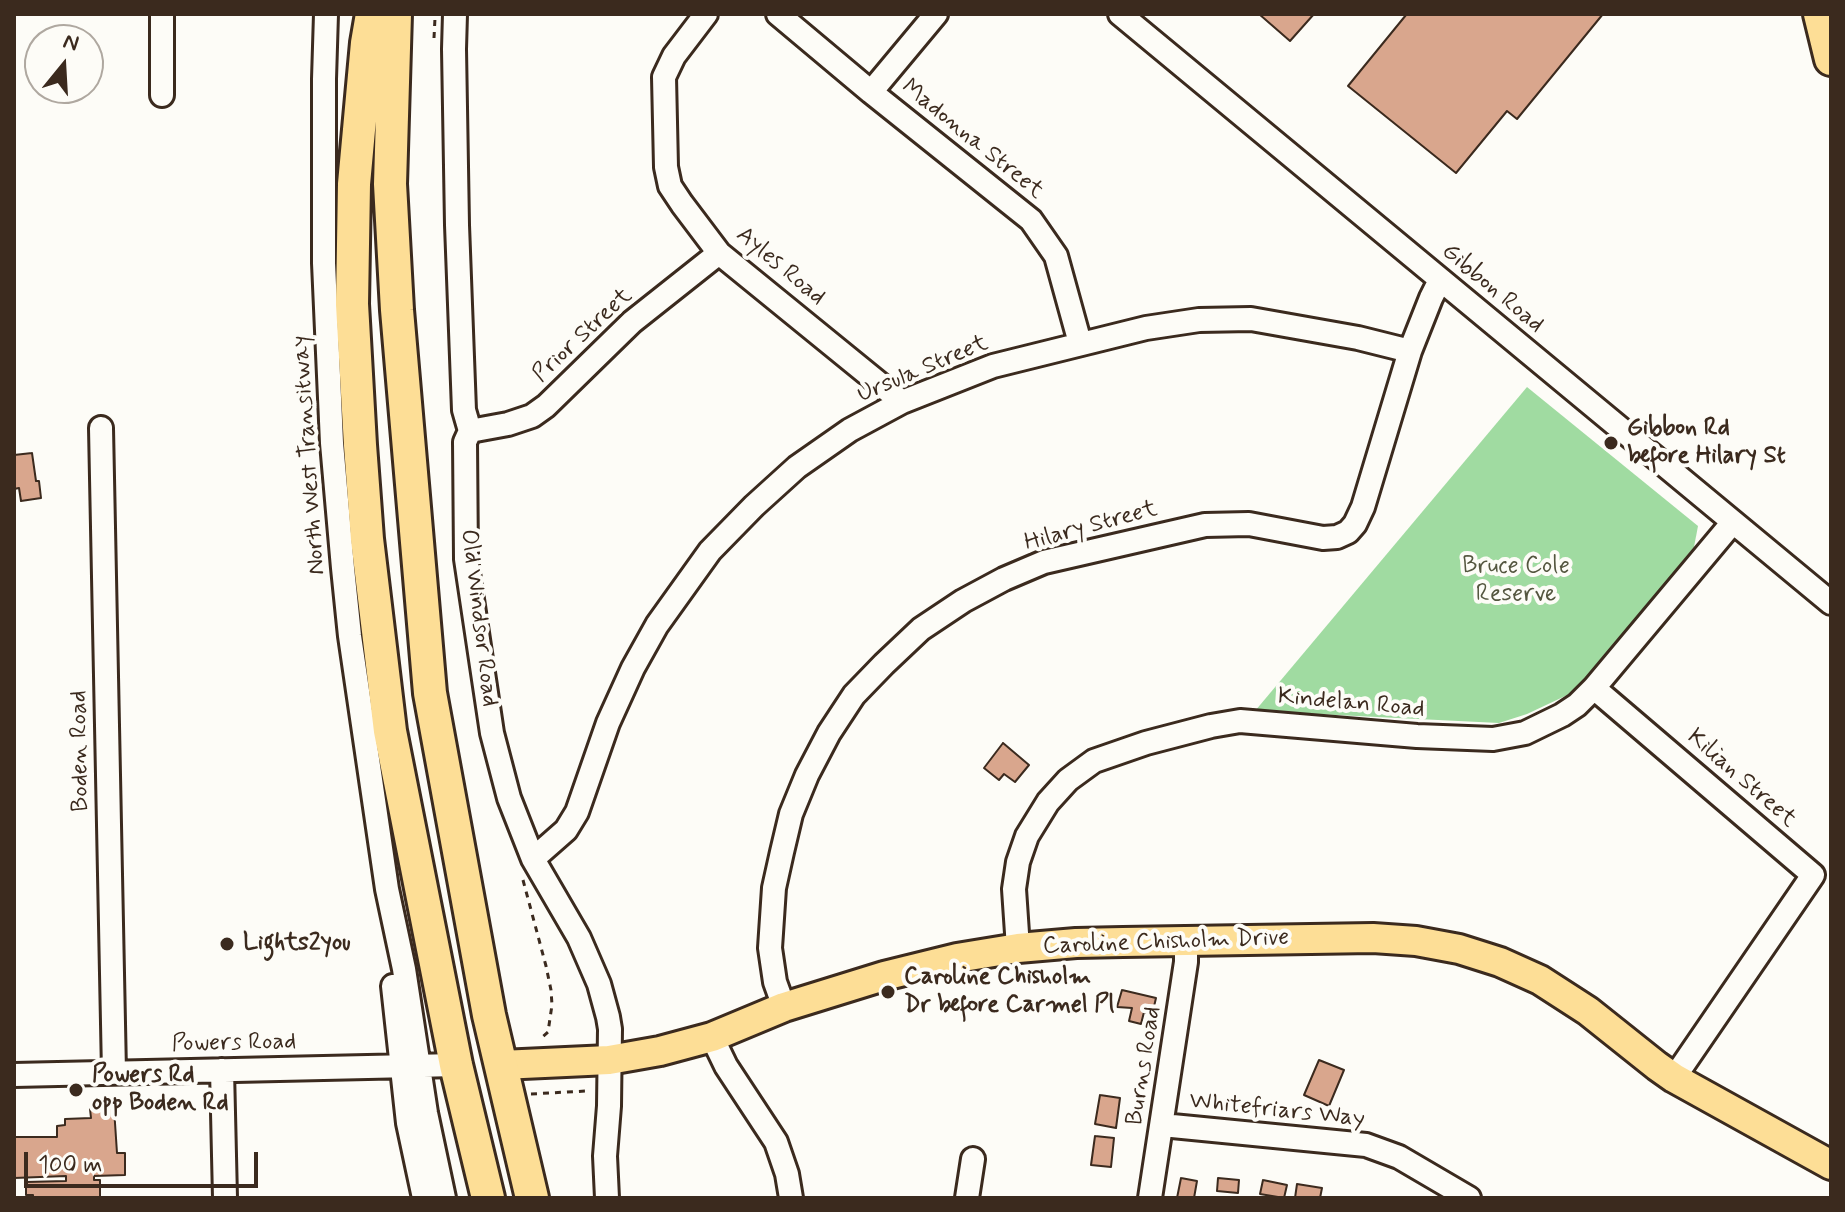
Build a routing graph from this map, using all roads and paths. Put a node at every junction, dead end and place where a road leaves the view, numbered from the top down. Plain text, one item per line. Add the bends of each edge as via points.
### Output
1 (162, 14) edge
2 (326, 14) edge
3 (372, 14) edge
4 (395, 14) edge
5 (455, 14) edge
6 (706, 14) edge
7 (778, 14) edge
8 (936, 14) edge
9 (1120, 14) edge
10 (1820, 14) edge
11 (1831, 59) edge
12 (871, 92) junction
13 (162, 95) dead end
14 (719, 253) junction
15 (1440, 280) junction
16 (1080, 343) junction
17 (1410, 351) junction
18 (902, 402) junction
19 (101, 428) dead end
20 (470, 431) junction
21 (1733, 522) junction
22 (1831, 603) edge
23 (1594, 688) junction
24 (533, 859) junction
25 (1186, 941) junction
26 (1018, 948) junction
27 (784, 1007) junction
28 (712, 1037) junction
29 (609, 1060) junction
30 (410, 1065) junction
31 (456, 1065) junction
32 (501, 1065) junction
33 (222, 1070) junction
34 (114, 1072) junction
35 (14, 1075) edge
36 (1674, 1078) junction
37 (531, 1094) dead end
38 (594, 1095) dead end
39 (1162, 1125) junction
40 (973, 1159) dead end
41 (1831, 1165) edge
42 (225, 1198) edge
43 (424, 1198) edge
44 (444, 1198) edge
45 (488, 1198) edge
46 (532, 1198) edge
47 (607, 1198) edge
48 (791, 1198) edge
49 (967, 1198) edge
50 (1150, 1198) edge
51 (1469, 1198) edge

1 - 13 street
2 - 30 street, North West Transitway via 324,263 332,443 350,636 404,969
3 - 31 highway via 354,184 352,304 363,492 390,731
4 - 32 highway via 390,184 430,693
5 - 20 street, Old Windsor Road via 457,225 464,410
6 - 14 street, Ayles Road via 664,77 666,167 670,186
7 - 12 street, Madonna Street
8 - 12 street
9 - 15 street, Gibbon Road
10 - 11 highway
12 - 16 street, Madonna Street via 1031,220 1056,256
14 - 18 street, Ayles Road
14 - 20 street, Prior Street via 632,322 546,406 520,420
15 - 17 street, Hilary Street
15 - 21 street, Gibbon Road
16 - 17 street, Ursula Street via 1186,322 1251,319
16 - 18 street, Ursula Street via 993,366
17 - 27 street, Hilary Street via 1363,507 1348,532 1323,538 1249,524 1205,525 1044,562 963,601 921,629 854,695 807,775 791,814 774,888 770,948
18 - 24 street, Ursula Street via 797,467 710,551 633,668 577,812 566,830
19 - 34 street, Boden Road
20 - 24 street, Old Windsor Road via 465,442 466,559 492,733
21 - 22 street, Gibbon Road
21 - 23 street, Kindelan Road
23 - 26 street, Kindelan Road via 1546,723 1493,739 1240,721 1094,761 1048,802 1027,836 1014,889
23 - 36 street, Kilian Street via 1813,875
24 - 29 street, Old Windsor Road via 599,984 610,1029
25 - 26 main road, Caroline Chisholm Drive
25 - 36 main road, Caroline Chisholm Drive via 1373,938 1459,949 1520,970 1563,994
25 - 39 street, Burns Road
26 - 27 main road, Caroline Chisholm Drive via 912,968
27 - 28 main road, Caroline Chisholm Drive
28 - 29 main road, Caroline Chisholm Drive
28 - 48 street via 776,1142
29 - 32 main road, Caroline Chisholm Drive
29 - 47 street, Old Windsor Road
30 - 31 street, Powers Road
30 - 33 street, Powers Road
30 - 43 street, North West Transitway via 408,1123
30 - 44 street, North West Transitway
31 - 32 highway, Caroline Chisholm Drive
31 - 45 highway
32 - 46 highway
33 - 34 street, Powers Road
33 - 42 street
34 - 35 street, Powers Road
36 - 41 main road, Caroline Chisholm Drive
37 - 38 path
39 - 50 street, Burns Road
39 - 51 street, Whitefriars Way via 1366,1145 1399,1157
40 - 49 street

